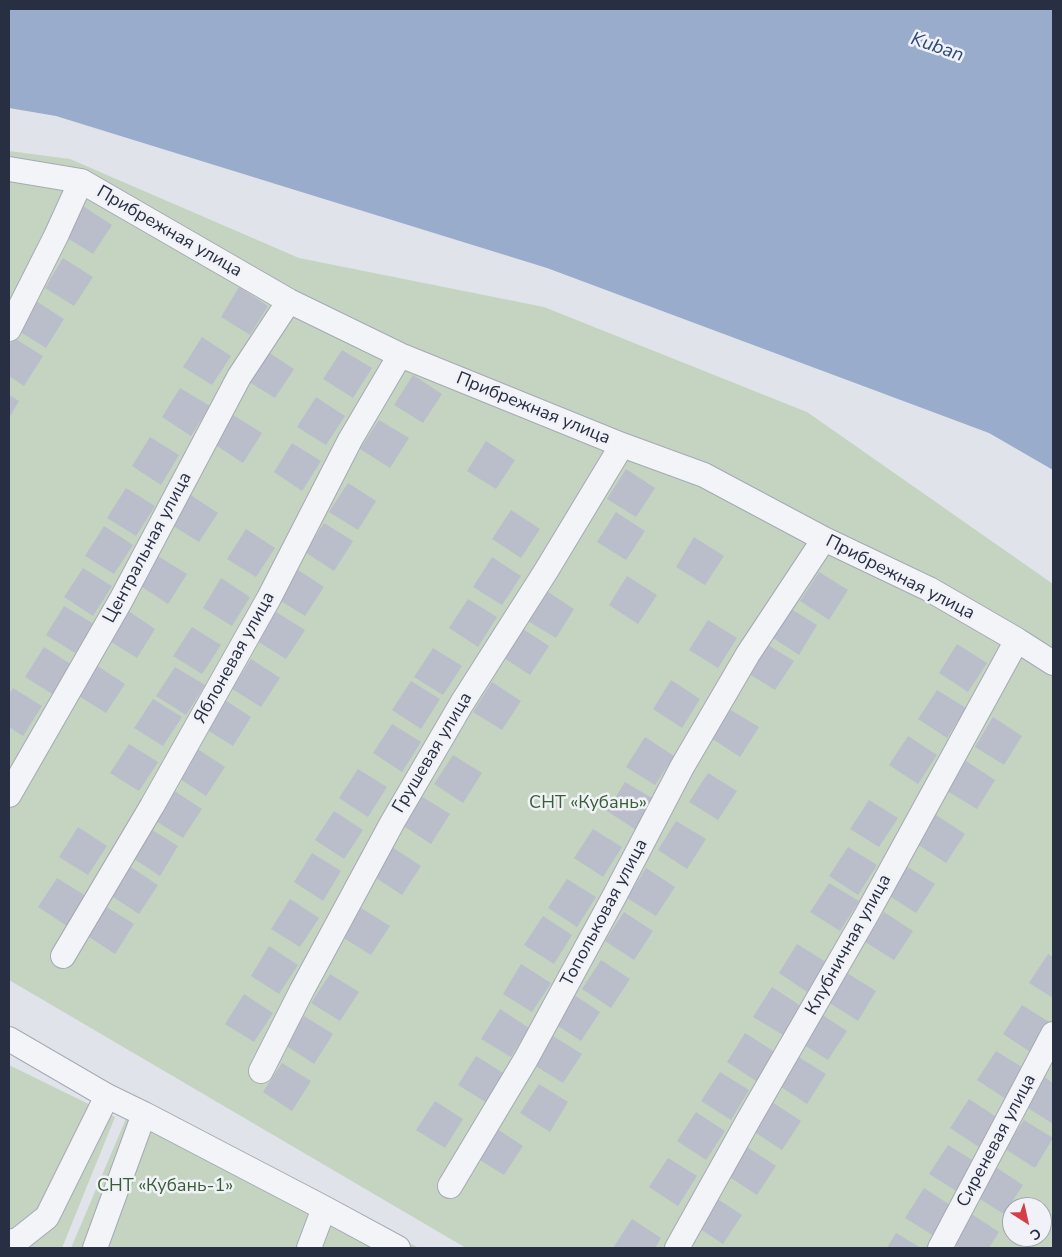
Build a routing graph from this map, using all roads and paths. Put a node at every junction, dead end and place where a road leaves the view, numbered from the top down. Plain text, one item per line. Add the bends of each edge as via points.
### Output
1 (9, 168) edge
2 (81, 181) junction
3 (288, 301) junction
4 (9, 329) edge
5 (400, 355) junction
6 (622, 445) junction
7 (824, 539) junction
8 (1017, 640) junction
9 (1053, 663) edge
10 (9, 795) edge
11 (64, 956) dead end
12 (1053, 1034) edge
13 (9, 1039) edge
14 (261, 1071) dead end
15 (107, 1096) junction
16 (144, 1114) junction
17 (450, 1186) dead end
18 (324, 1208) junction
19 (9, 1242) edge
20 (96, 1248) edge
21 (309, 1248) edge
22 (398, 1248) edge
23 (677, 1248) edge
24 (940, 1248) edge

1 - 2 street, Прибрежная улица
2 - 3 street, Прибрежная улица
2 - 4 street
3 - 5 street, Прибрежная улица
3 - 10 street, Центральная улица via 239,377 121,600
5 - 6 street, Прибрежная улица
5 - 11 street, Яблоневая улица via 350,440 264,607
6 - 7 street, Прибрежная улица via 704,475
6 - 14 street, Грушевая улица via 392,822
7 - 8 street, Прибрежная улица via 929,589
7 - 17 street, Топольковая улица via 748,654 682,767 526,1059
8 - 9 street, Прибрежная улица
8 - 23 street, Клубничная улица via 867,914
12 - 24 street, Сиреневая улица
13 - 15 street
15 - 16 street
15 - 19 street via 47,1217 18,1240
16 - 18 street
16 - 20 street
18 - 21 street
18 - 22 street

